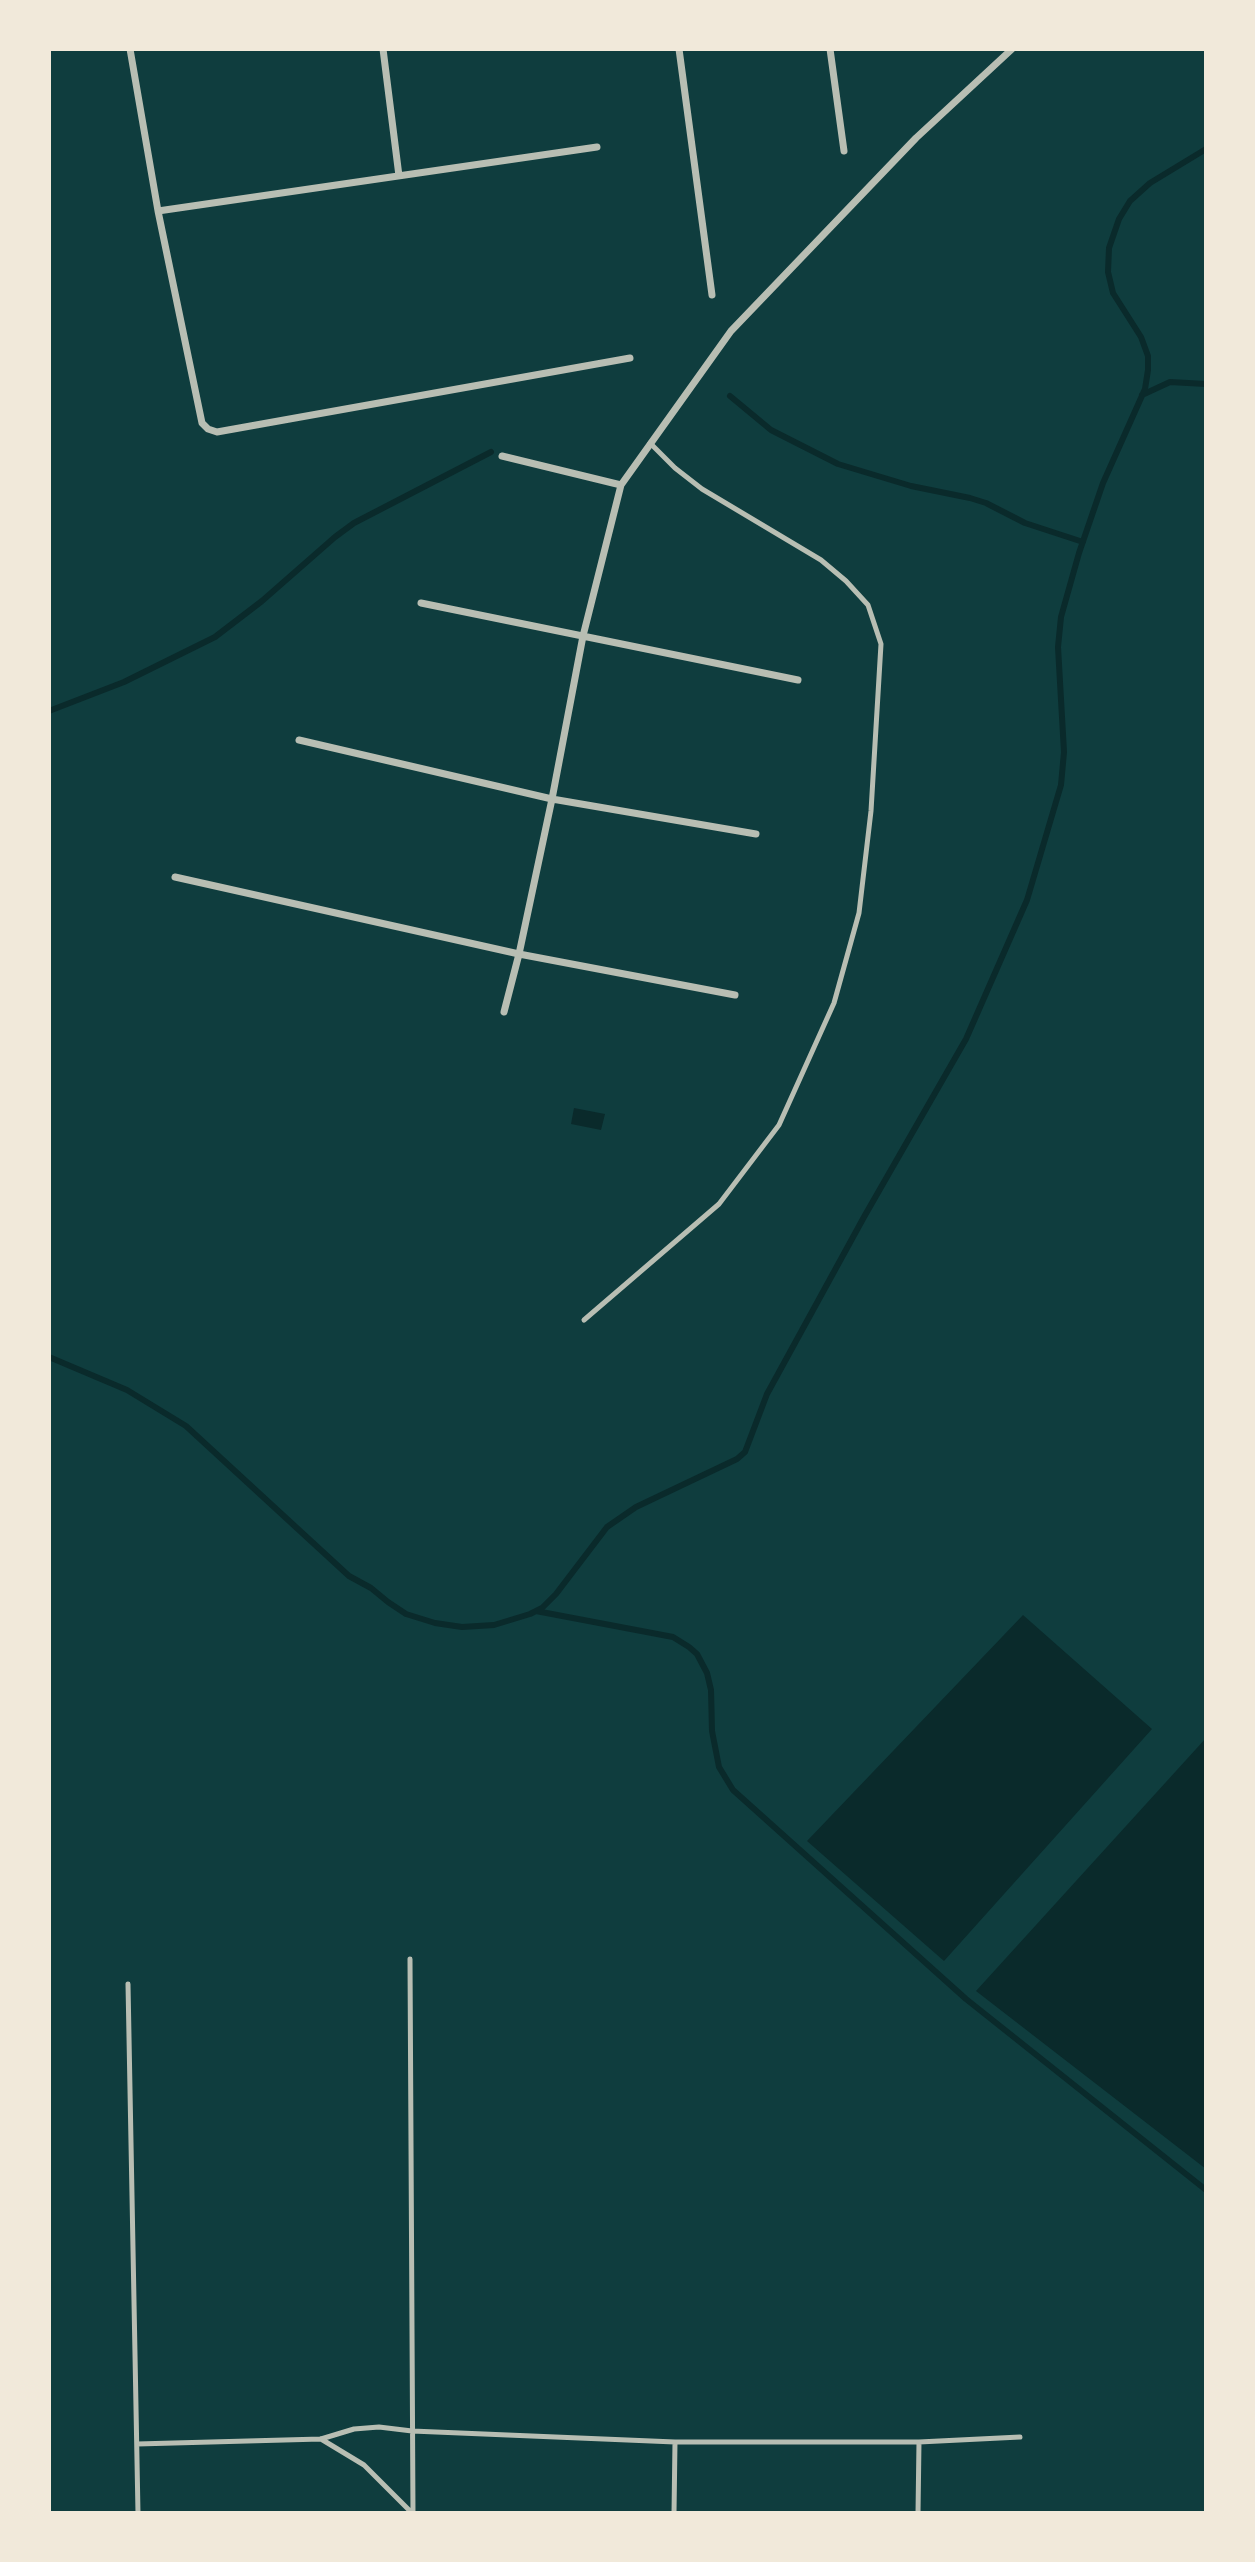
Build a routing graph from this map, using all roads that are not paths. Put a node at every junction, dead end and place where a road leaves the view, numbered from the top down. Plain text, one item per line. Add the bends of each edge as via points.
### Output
1 (130, 49) edge
2 (383, 49) edge
3 (680, 49) edge
4 (830, 49) edge
5 (1012, 49) edge
6 (597, 147) dead end
7 (844, 151) dead end
8 (399, 176) junction
9 (158, 211) junction
10 (712, 295) dead end
11 (630, 358) dead end
12 (650, 443) junction
13 (502, 456) dead end
14 (621, 485) junction
15 (421, 603) dead end
16 (583, 636) junction
17 (798, 680) dead end
18 (299, 740) dead end
19 (552, 799) junction
20 (756, 834) dead end
21 (174, 877) dead end
22 (519, 954) junction
23 (735, 995) dead end
24 (504, 1012) dead end
25 (584, 1320) dead end
26 (410, 1959) dead end
27 (128, 1984) dead end
28 (412, 2431) junction
29 (1020, 2437) dead end
30 (321, 2439) junction
31 (675, 2442) junction
32 (919, 2442) junction
33 (137, 2444) junction
34 (138, 2513) edge
35 (412, 2513) edge
36 (674, 2513) edge
37 (918, 2513) edge

1 - 9 street
2 - 8 street
3 - 10 street
4 - 7 street
5 - 12 street via 916,138 731,331
6 - 8 street
8 - 9 street
9 - 11 street via 202,424 217,432
12 - 14 street
12 - 25 lane via 702,489 821,560 868,605 881,644 871,811 859,913 834,1003 779,1125 719,1204
13 - 14 street
14 - 16 street
15 - 16 street
16 - 17 street
16 - 19 street
18 - 19 street
19 - 20 street
19 - 22 street
21 - 22 street
22 - 23 street
22 - 24 street
26 - 28 lane
27 - 33 lane
28 - 30 lane via 366,2427
28 - 31 lane
28 - 35 lane
29 - 32 lane
30 - 33 lane
30 - 35 lane via 364,2465
31 - 32 lane
31 - 36 lane
32 - 37 lane
33 - 34 lane

